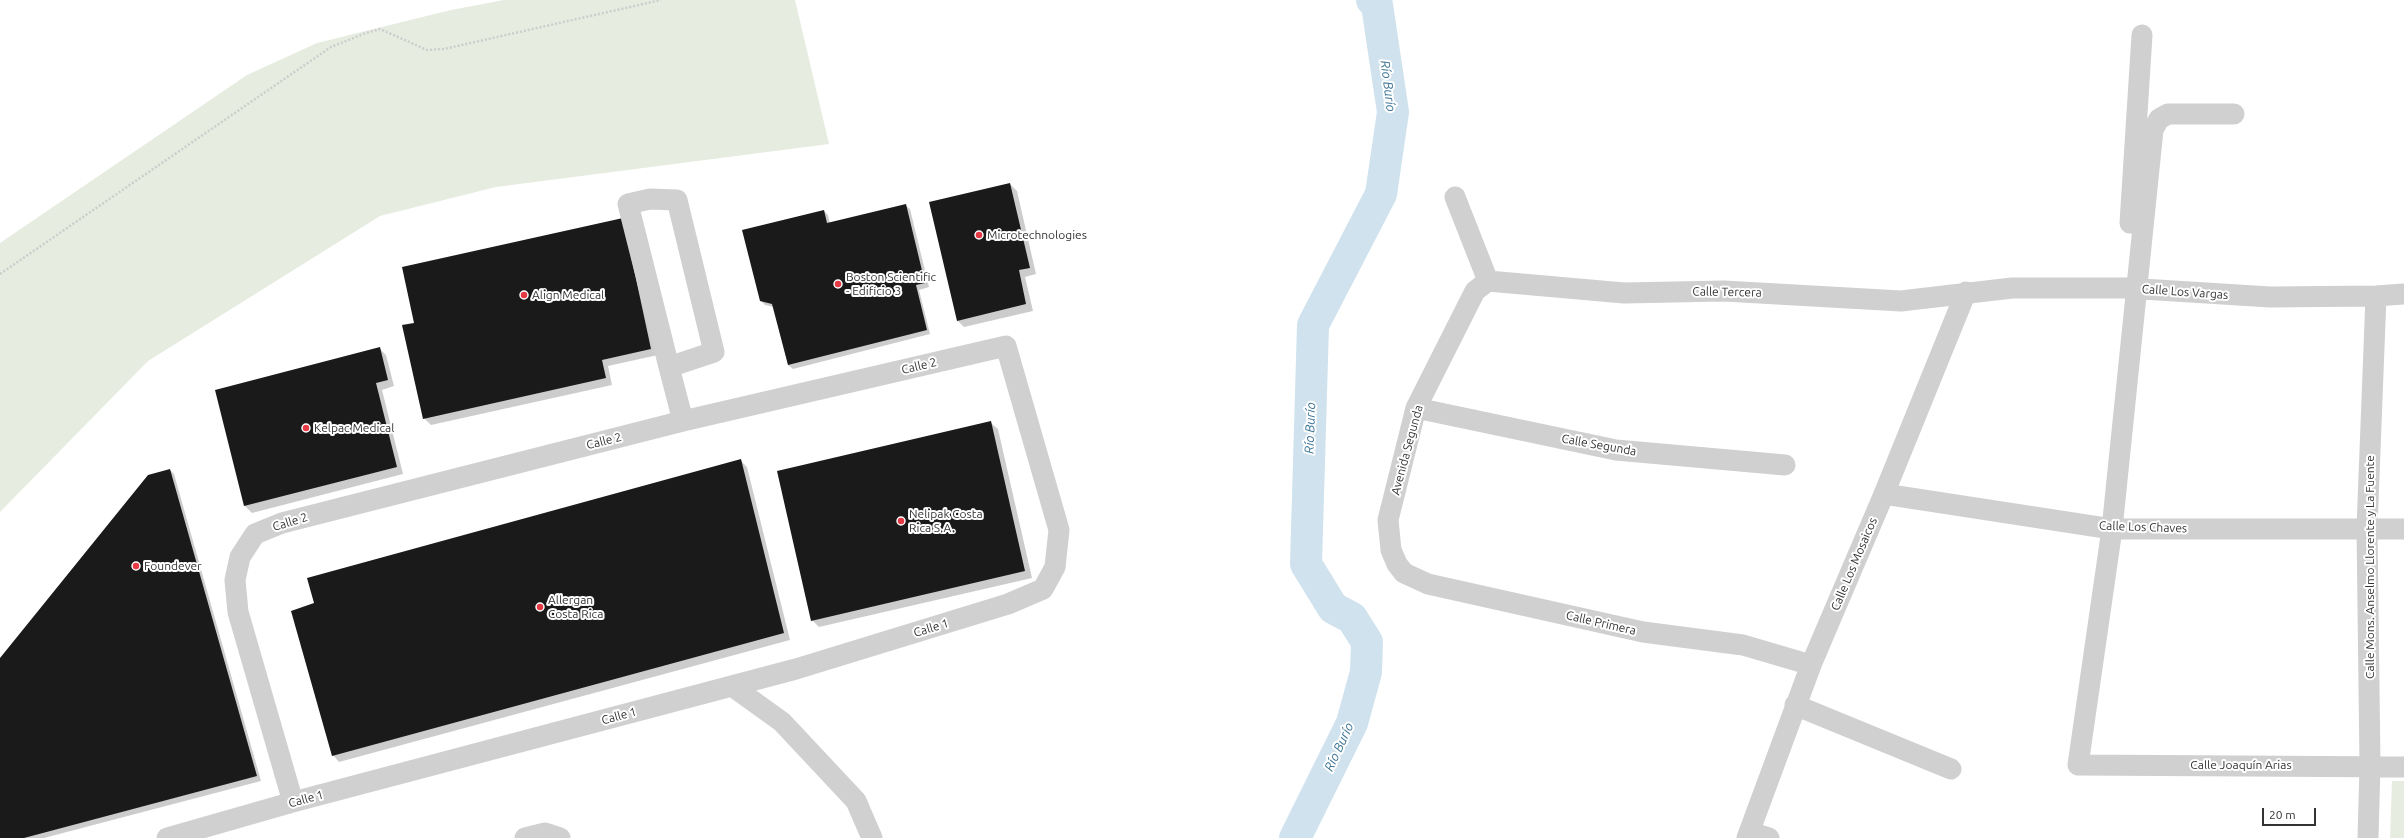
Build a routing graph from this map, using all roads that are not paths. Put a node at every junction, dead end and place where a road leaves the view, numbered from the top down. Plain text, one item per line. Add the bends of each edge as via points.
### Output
1 (2142, 35) dead end
2 (2234, 114) dead end
3 (1455, 197) dead end
4 (1488, 281) junction
5 (2131, 288) junction
6 (1966, 292) junction
7 (2404, 294) edge
8 (2376, 296) junction
9 (669, 366) junction
10 (1416, 408) junction
11 (683, 422) junction
12 (1785, 465) dead end
13 (1884, 494) junction
14 (2367, 528) junction
15 (2112, 529) junction
16 (2404, 529) edge
17 (1397, 564) joint
18 (1055, 567) joint
19 (1811, 665) junction
20 (732, 686) junction
21 (1795, 705) junction
22 (2370, 766) junction
23 (2404, 766) edge
24 (1951, 769) dead end
25 (293, 802) junction
26 (1756, 836) edge
27 (167, 838) edge
28 (525, 838) edge
29 (560, 838) edge
30 (872, 838) edge
31 (2368, 838) edge

1 - 5 street
2 - 5 street via 2168,114 2159,119 2154,130
3 - 4 street
4 - 6 street, Calle Tercera via 1624,293 1724,291 1901,301
4 - 10 street, Avenida Segunda via 1475,291
5 - 6 street, Calle Los Vargas via 2012,288
5 - 8 street, Calle Los Vargas via 2270,297
5 - 15 street
6 - 13 street, Calle Los Mosaicos
7 - 8 street, Calle Los Vargas
8 - 14 street, Calle Mons. Anselmo Llorente y La Fuente
9 - 9 street via 628,204 650,199 677,200 714,352
9 - 11 street
10 - 12 street, Calle Segunda via 1616,450
10 - 17 street, Avenida Segunda via 1388,520 1391,550
11 - 18 street, Calle 2 via 1006,346 1059,530
11 - 25 street, Calle 2 via 282,523 255,534 240,557 235,580 238,612
13 - 15 street, Calle Los Chaves
13 - 19 street, Calle Los Mosaicos
14 - 15 street, Calle Los Chaves
14 - 16 street, Calle Los Chaves
14 - 22 street, Calle Mons. Anselmo Llorente y La Fuente
15 - 22 street, Calle Joaquín Arias via 2078,765
17 - 19 street, Calle Primera via 1404,573 1428,584 1643,632 1743,645
18 - 20 street, Calle 1 via 1043,589 1008,604
19 - 21 street, Calle Los Mosaicos
20 - 25 street, Calle 1
20 - 30 street via 782,722 856,800
21 - 24 street
21 - 26 street, Calle Los Mosaicos
22 - 23 street, Calle Joaquín Arias
22 - 31 street, Calle Mons. Anselmo Llorente y La Fuente
25 - 27 street, Calle 1
28 - 29 street via 545,833

